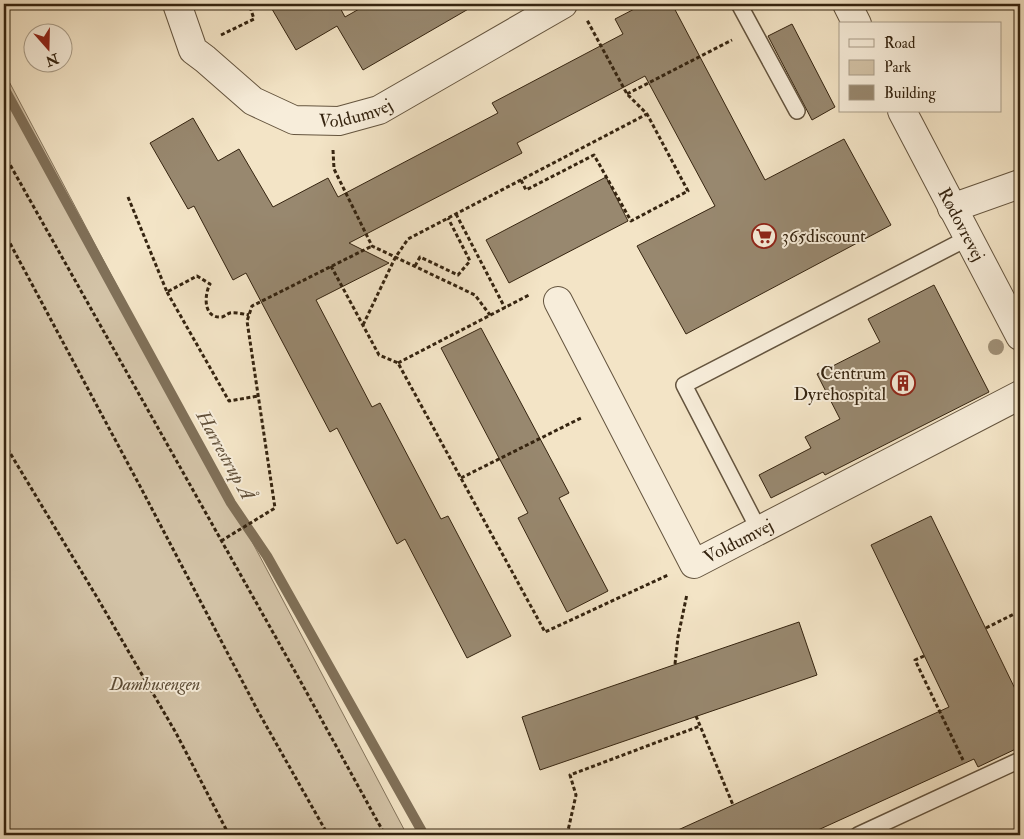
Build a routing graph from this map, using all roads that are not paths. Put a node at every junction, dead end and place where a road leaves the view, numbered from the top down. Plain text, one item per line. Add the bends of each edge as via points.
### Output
1 (177, 4) edge
2 (739, 4) edge
3 (847, 4) edge
4 (573, 8) edge
5 (856, 22) edge
6 (797, 111) dead end
7 (903, 112) edge
8 (1020, 184) edge
9 (952, 208) junction
10 (968, 238) junction
11 (558, 301) road end
12 (1020, 336) edge
13 (1020, 395) edge
14 (759, 530) junction
15 (1020, 760) edge
16 (858, 835) edge

1 - 4 street, Voldumvej via 192,50 252,101 294,120 331,121 379,110
2 - 6 lane
3 - 5 street
7 - 9 street, Rødovrevej
8 - 9 street
9 - 10 street, Rødovrevej
10 - 12 street, Rødovrevej
10 - 14 lane via 684,385
11 - 14 street, Voldumvej via 694,564
13 - 14 street, Voldumvej
15 - 16 lane

